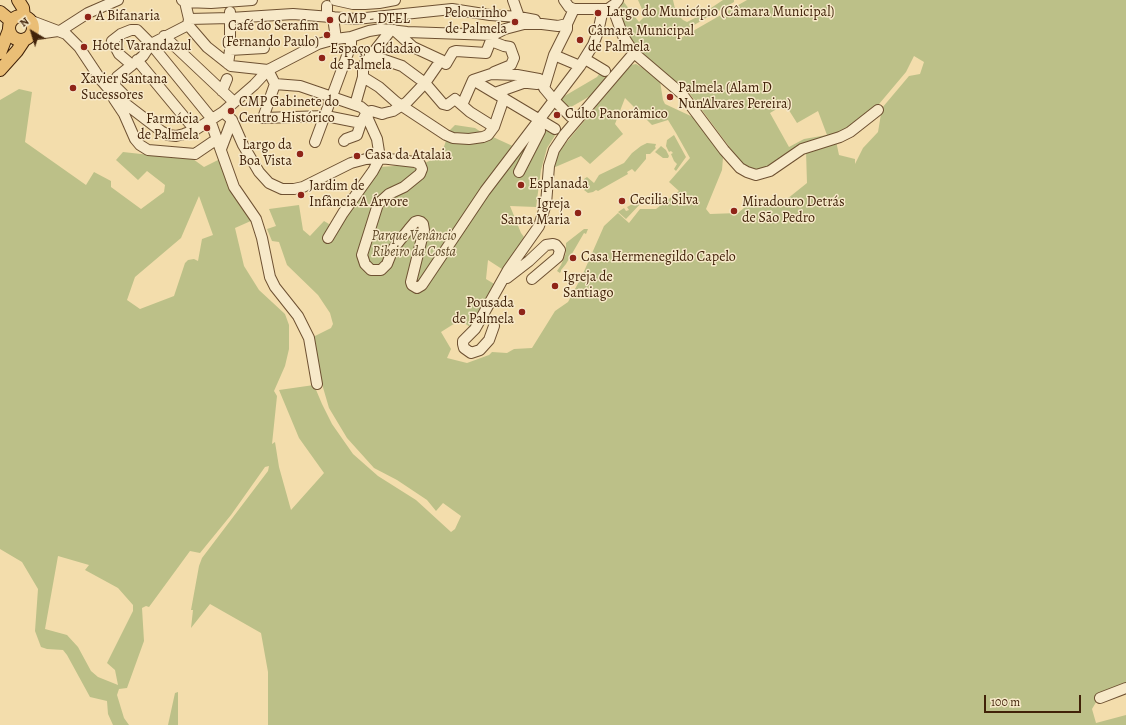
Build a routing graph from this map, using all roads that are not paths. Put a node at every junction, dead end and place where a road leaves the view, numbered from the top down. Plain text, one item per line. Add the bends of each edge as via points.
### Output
1 (18, 0) edge
2 (118, 0) edge
3 (252, 0) edge
4 (395, 0) edge
5 (513, 0) edge
6 (564, 0) edge
7 (183, 1) edge
8 (229, 1) edge
9 (365, 2) edge
10 (331, 3) edge
11 (451, 4) edge
12 (611, 5) edge
13 (574, 10) junction
14 (0, 12) edge
15 (330, 17) junction
16 (518, 17) junction
17 (27, 18) junction
18 (230, 18) junction
19 (189, 22) junction
20 (567, 24) junction
21 (553, 25) junction
22 (10, 26) junction
23 (392, 30) junction
24 (60, 31) junction
25 (28, 36) junction
26 (164, 36) junction
27 (494, 36) junction
28 (351, 37) junction
29 (336, 39) junction
30 (151, 44) junction
31 (264, 48) dead end
32 (230, 50) junction
33 (0, 53) edge
34 (634, 53) junction
35 (370, 55) junction
36 (554, 55) junction
37 (444, 62) junction
38 (582, 62) junction
39 (134, 63) junction
40 (228, 64) junction
41 (0, 70) edge
42 (268, 70) junction
43 (605, 71) dead end
44 (491, 74) junction
45 (363, 77) junction
46 (227, 79) dead end
47 (473, 80) junction
48 (426, 83) junction
49 (275, 84) junction
50 (105, 86) junction
51 (544, 88) junction
52 (222, 91) junction
53 (499, 95) junction
54 (331, 96) junction
55 (554, 100) junction
56 (234, 102) junction
57 (355, 105) junction
58 (462, 105) junction
59 (402, 106) junction
60 (878, 110) dead end
61 (223, 112) junction
62 (367, 112) junction
63 (326, 116) junction
64 (571, 117) dead end
65 (539, 118) junction
66 (211, 120) junction
67 (232, 120) junction
68 (147, 121) junction
69 (361, 123) junction
70 (494, 127) junction
71 (555, 129) dead end
72 (195, 130) junction
73 (217, 139) junction
74 (344, 141) dead end
75 (315, 142) dead end
76 (221, 149) junction
77 (380, 158) junction
78 (519, 172) dead end
79 (328, 238) dead end
80 (532, 279) dead end
81 (500, 284) junction
82 (494, 326) dead end
83 (317, 384) dead end
84 (1126, 688) edge
85 (1100, 698) dead end

1 - 17 main road
2 - 24 street via 88,13
3 - 8 street
4 - 9 street
5 - 16 street
6 - 13 street
7 - 8 street
7 - 19 street
8 - 18 street
9 - 10 street
10 - 15 street
11 - 15 street via 356,19
11 - 16 street via 490,15
12 - 13 street
12 - 34 street via 623,36
12 - 38 street
13 - 20 street
14 - 22 main road
15 - 18 street via 294,14
15 - 29 street
16 - 21 street
17 - 22 main road via 17,17
17 - 24 street
17 - 25 main road via 32,27
18 - 19 street
18 - 32 street
19 - 26 street
19 - 40 street via 207,47
20 - 21 street
20 - 36 street
21 - 27 street via 524,24
22 - 25 main road via 11,35 15,38 20,40
22 - 33 main road
23 - 27 street
23 - 28 street via 369,31
23 - 35 street
23 - 37 street via 413,47
24 - 25 street
24 - 50 street via 79,47
25 - 41 main road
26 - 30 street
26 - 52 street
27 - 37 street via 486,53 456,51
27 - 44 street via 504,46 510,47 514,61
28 - 29 street
28 - 54 street via 351,45
29 - 42 street via 318,44
30 - 39 street
30 - 39 street via 137,30 126,32 112,41 120,54
30 - 66 street
31 - 32 street
32 - 40 street
34 - 60 street via 682,94 736,165 752,174 759,175 775,168 802,149 850,132
34 - 81 street via 554,150 549,166 546,204 539,226
35 - 45 street via 363,69
35 - 48 street via 402,66
36 - 38 street
36 - 51 street
37 - 48 street via 433,70
38 - 43 street
38 - 55 street
39 - 68 street via 117,77 114,84
39 - 72 street
40 - 42 street
42 - 49 street
42 - 56 street
44 - 47 street
44 - 51 street via 539,79
45 - 57 street
45 - 59 street
46 - 52 street
47 - 53 street
47 - 58 street
48 - 58 street via 443,104 447,105 455,99
48 - 59 street
49 - 54 street via 300,86
49 - 63 street via 263,118
50 - 68 street
50 - 73 street via 122,111 135,139 148,150 194,154
51 - 53 street via 528,83 508,88
51 - 55 street
52 - 56 street
53 - 65 street
53 - 70 street
54 - 57 street
54 - 63 street
55 - 64 street
55 - 65 street
56 - 61 street
57 - 62 street
58 - 70 street
59 - 62 street via 382,114
59 - 70 street via 453,138 483,137
61 - 66 street
61 - 67 street
62 - 69 street
62 - 77 street via 377,140
63 - 69 street
63 - 75 street
65 - 71 street
65 - 77 street via 481,197 422,285 417,288 411,282 424,230 421,222 415,222 393,249 381,270 371,270 364,264 362,255 378,204 422,172 422,166 415,162
65 - 78 street via 540,131
66 - 72 street
66 - 73 street
67 - 76 street
67 - 77 street via 242,145 259,172 269,183 282,189 303,187 351,163
68 - 72 street via 168,135 176,136
69 - 74 street via 357,135
73 - 76 street
76 - 83 street via 234,187 256,219 270,277 300,320 309,338
77 - 79 street
80 - 81 street via 558,257 560,250 556,245 546,245
81 - 82 street via 475,329 462,344 464,348 471,353 480,350 489,340
84 - 85 street

